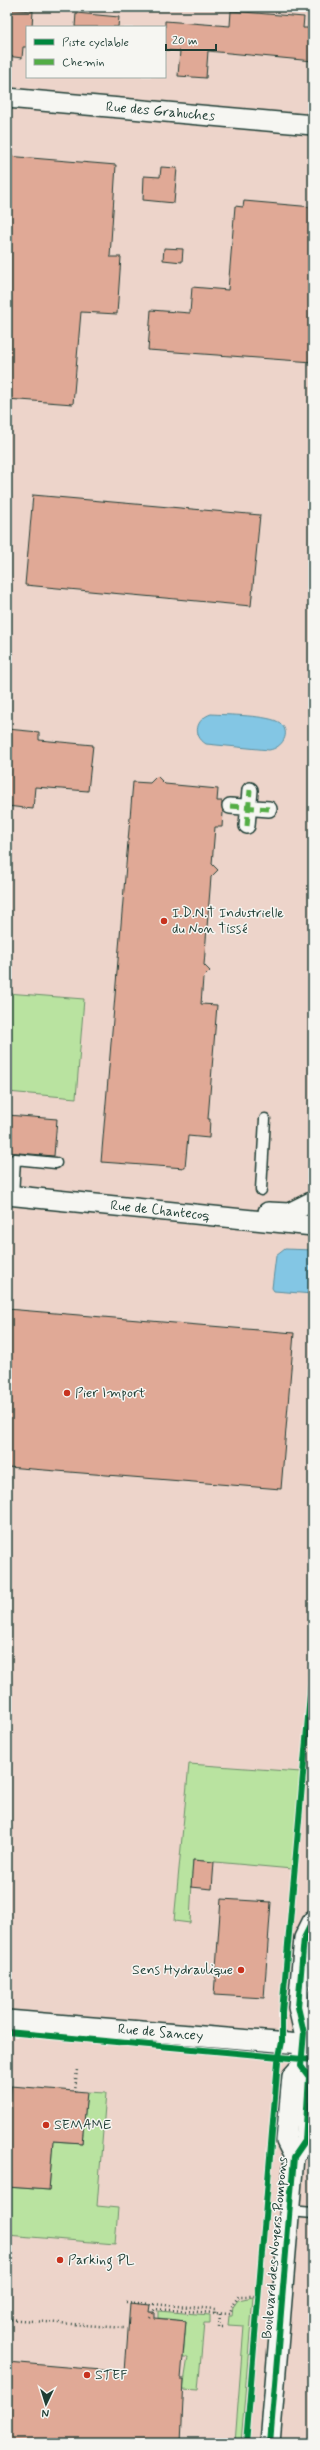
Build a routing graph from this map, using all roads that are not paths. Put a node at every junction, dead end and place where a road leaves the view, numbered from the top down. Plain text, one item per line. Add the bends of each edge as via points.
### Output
1 (7, 98) edge
2 (313, 125) edge
3 (250, 790) dead end
4 (230, 806) dead end
5 (248, 808) junction
6 (269, 809) dead end
7 (247, 826) dead end
8 (265, 1119) dead end
9 (56, 1163) dead end
10 (261, 1190) dead end
11 (10, 1196) edge
12 (313, 1201) edge
13 (177, 1211) junction
14 (313, 1226) edge
15 (313, 1920) edge
16 (313, 2012) edge
17 (7, 2020) edge
18 (306, 2041) edge
19 (290, 2212) junction
20 (313, 2213) edge
21 (270, 2443) edge

1 - 2 street, Rue des Grahuches
3 - 5 street
4 - 5 street
5 - 6 street
5 - 7 street
8 - 10 lane
9 - 11 lane via 15,1159
11 - 13 street, Rue de Chantecoq
12 - 13 street via 289,1213 235,1209
13 - 14 street, Rue de Chantecoq via 234,1220
15 - 18 street, Boulevard des Noyers Pompons via 304,1938 298,2007
16 - 18 street, Boulevard des Noyers Pompons
17 - 18 street, Rue de Sancey
18 - 19 street, Boulevard des Noyers Pompons via 301,2066 309,2077 305,2141 294,2157
19 - 20 lane
19 - 21 street, Boulevard des Noyers Pompons

